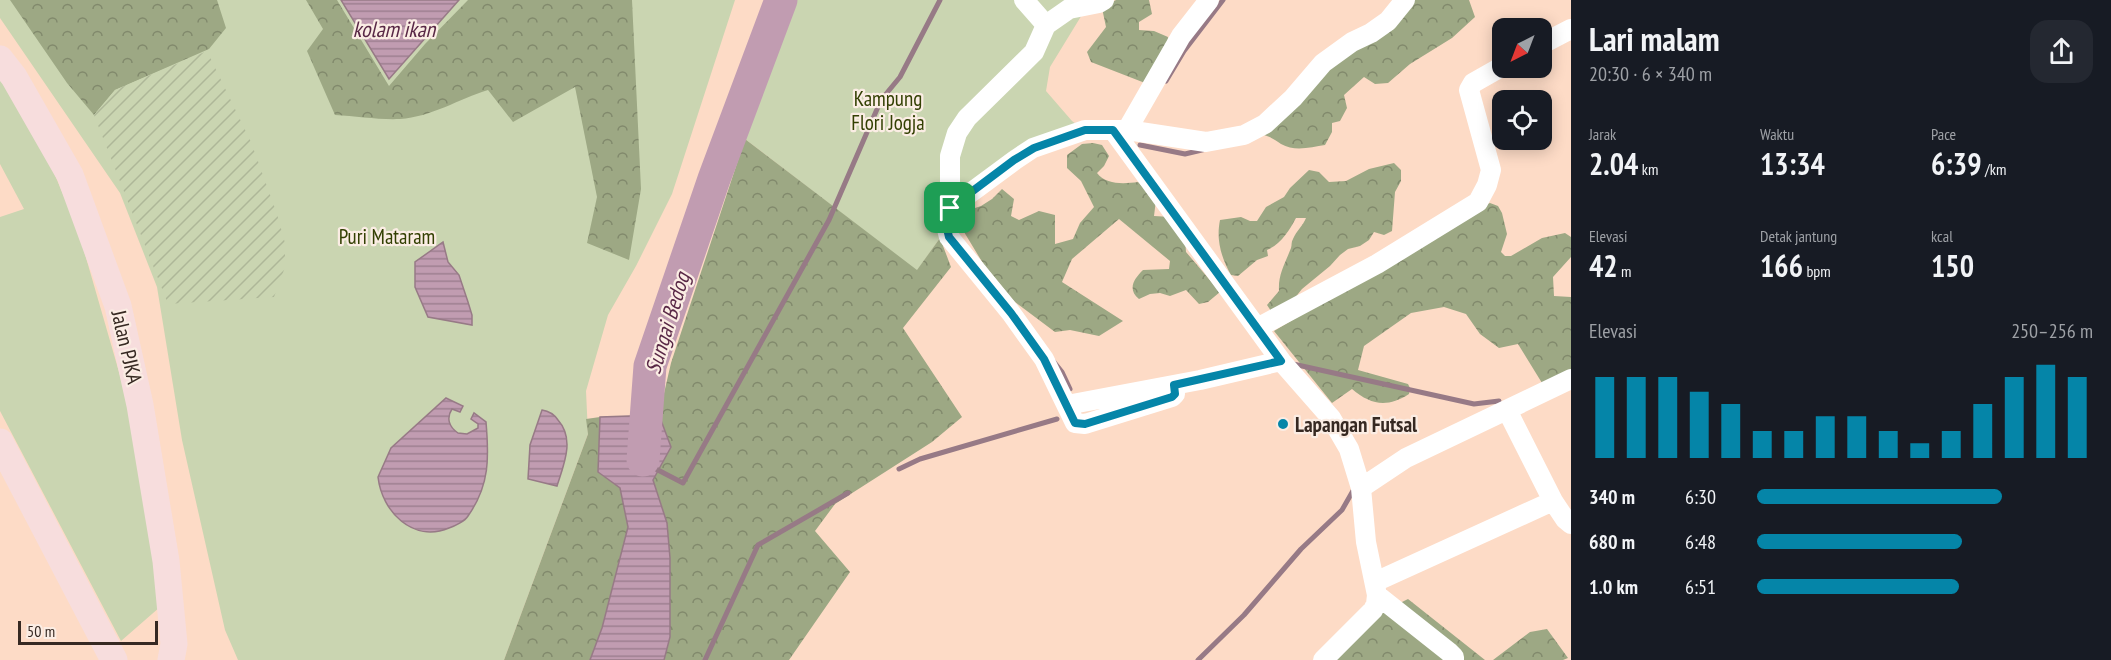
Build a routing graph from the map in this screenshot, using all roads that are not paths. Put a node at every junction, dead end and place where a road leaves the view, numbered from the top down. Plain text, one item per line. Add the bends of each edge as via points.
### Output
1 (1024, 0) edge
2 (1104, 0) edge
3 (1209, 0) edge
4 (1405, 0) edge
5 (1046, 25) junction
6 (1571, 29) edge
7 (1552, 39) edge
8 (0, 59) edge
9 (1492, 72) edge
10 (1120, 130) junction
11 (950, 208) junction
12 (1257, 328) junction
13 (1281, 361) junction
14 (1571, 379) edge
15 (1507, 410) junction
16 (0, 442) edge
17 (1361, 488) junction
18 (1553, 501) junction
19 (1571, 524) edge
20 (1376, 589) junction
21 (114, 660) edge
22 (171, 660) edge
23 (1323, 660) edge
24 (1454, 660) edge

1 - 5 street
2 - 5 street via 1069,9
3 - 10 street
4 - 10 street via 1388,21 1323,63 1265,124 1244,135 1206,142
5 - 11 street via 1034,52 957,133 950,156
6 - 7 street
8 - 22 main road, Jalan PJKA via 70,175 118,306 140,405 166,561 174,644
9 - 12 street via 1468,90 1491,170 1478,202 1377,264
10 - 11 street via 1085,130 1034,148
10 - 12 street
11 - 13 street via 945,220 949,237 1044,359 1067,405
12 - 13 street
13 - 17 street via 1331,418 1349,449
14 - 15 street
15 - 17 street via 1406,458
15 - 18 street
16 - 21 main road
17 - 20 street
18 - 19 street
18 - 20 street
20 - 23 street via 1372,610
20 - 24 street

